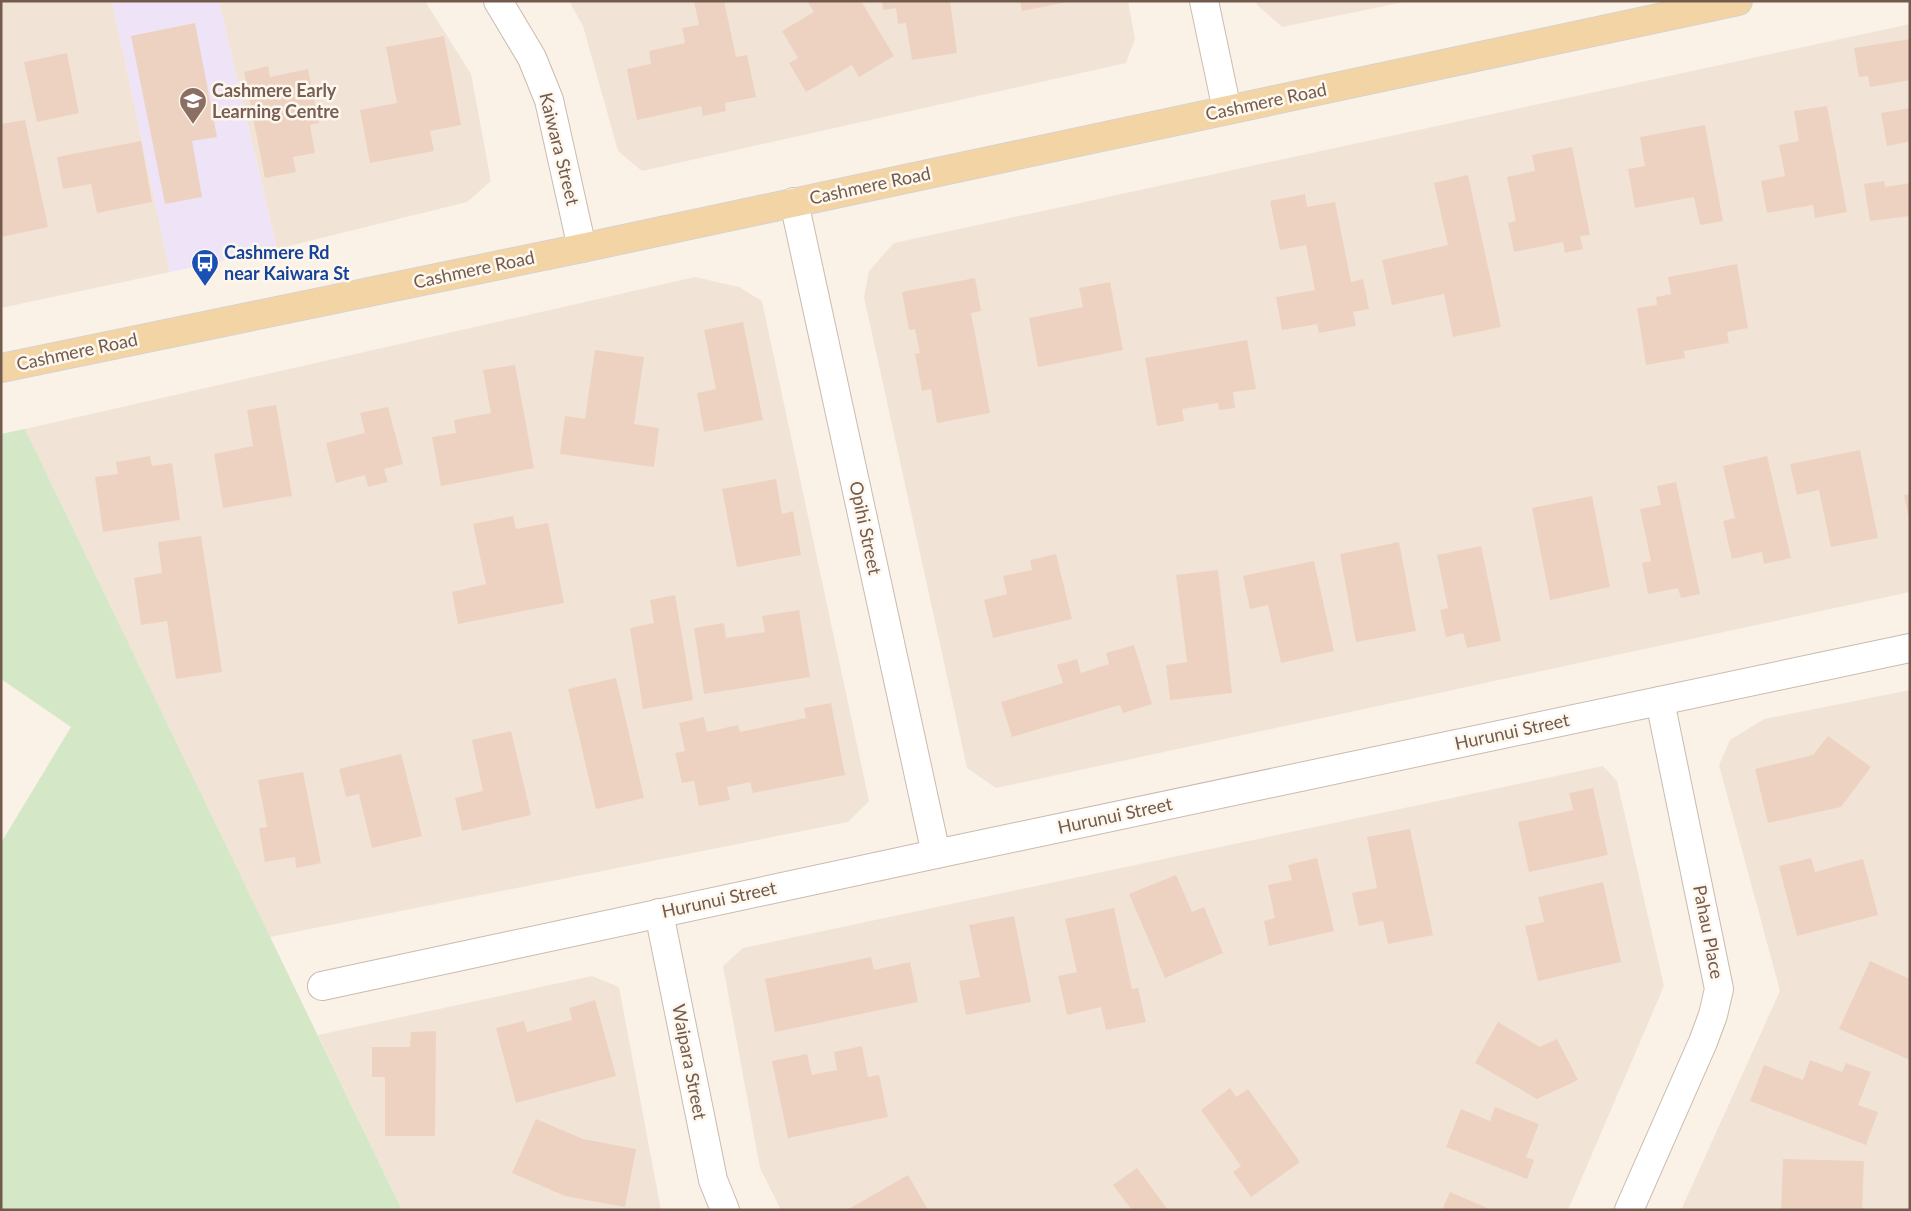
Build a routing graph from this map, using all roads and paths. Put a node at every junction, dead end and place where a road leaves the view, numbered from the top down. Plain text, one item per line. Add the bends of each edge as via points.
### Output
1 (498, 1) edge
2 (1204, 1) edge
3 (1738, 1) edge
4 (1227, 110) junction
5 (794, 202) junction
6 (582, 248) junction
7 (1, 368) edge
8 (1910, 648) edge
9 (1660, 701) junction
10 (936, 854) junction
11 (659, 913) junction
12 (322, 986) dead end
13 (725, 1210) edge
14 (1629, 1210) edge

1 - 6 street, Kaiwara Street via 532,58 550,100
2 - 4 street
3 - 4 main road, Cashmere Road
4 - 5 main road, Cashmere Road
5 - 6 main road, Cashmere Road
5 - 10 street, Opihi Street
6 - 7 main road, Cashmere Road
8 - 9 street, Hurunui Street
9 - 10 street, Hurunui Street
9 - 14 street, Pahau Place via 1719,989 1703,1042
10 - 11 street, Hurunui Street
11 - 12 street, Hurunui Street
11 - 13 street, Waipara Street via 713,1180

